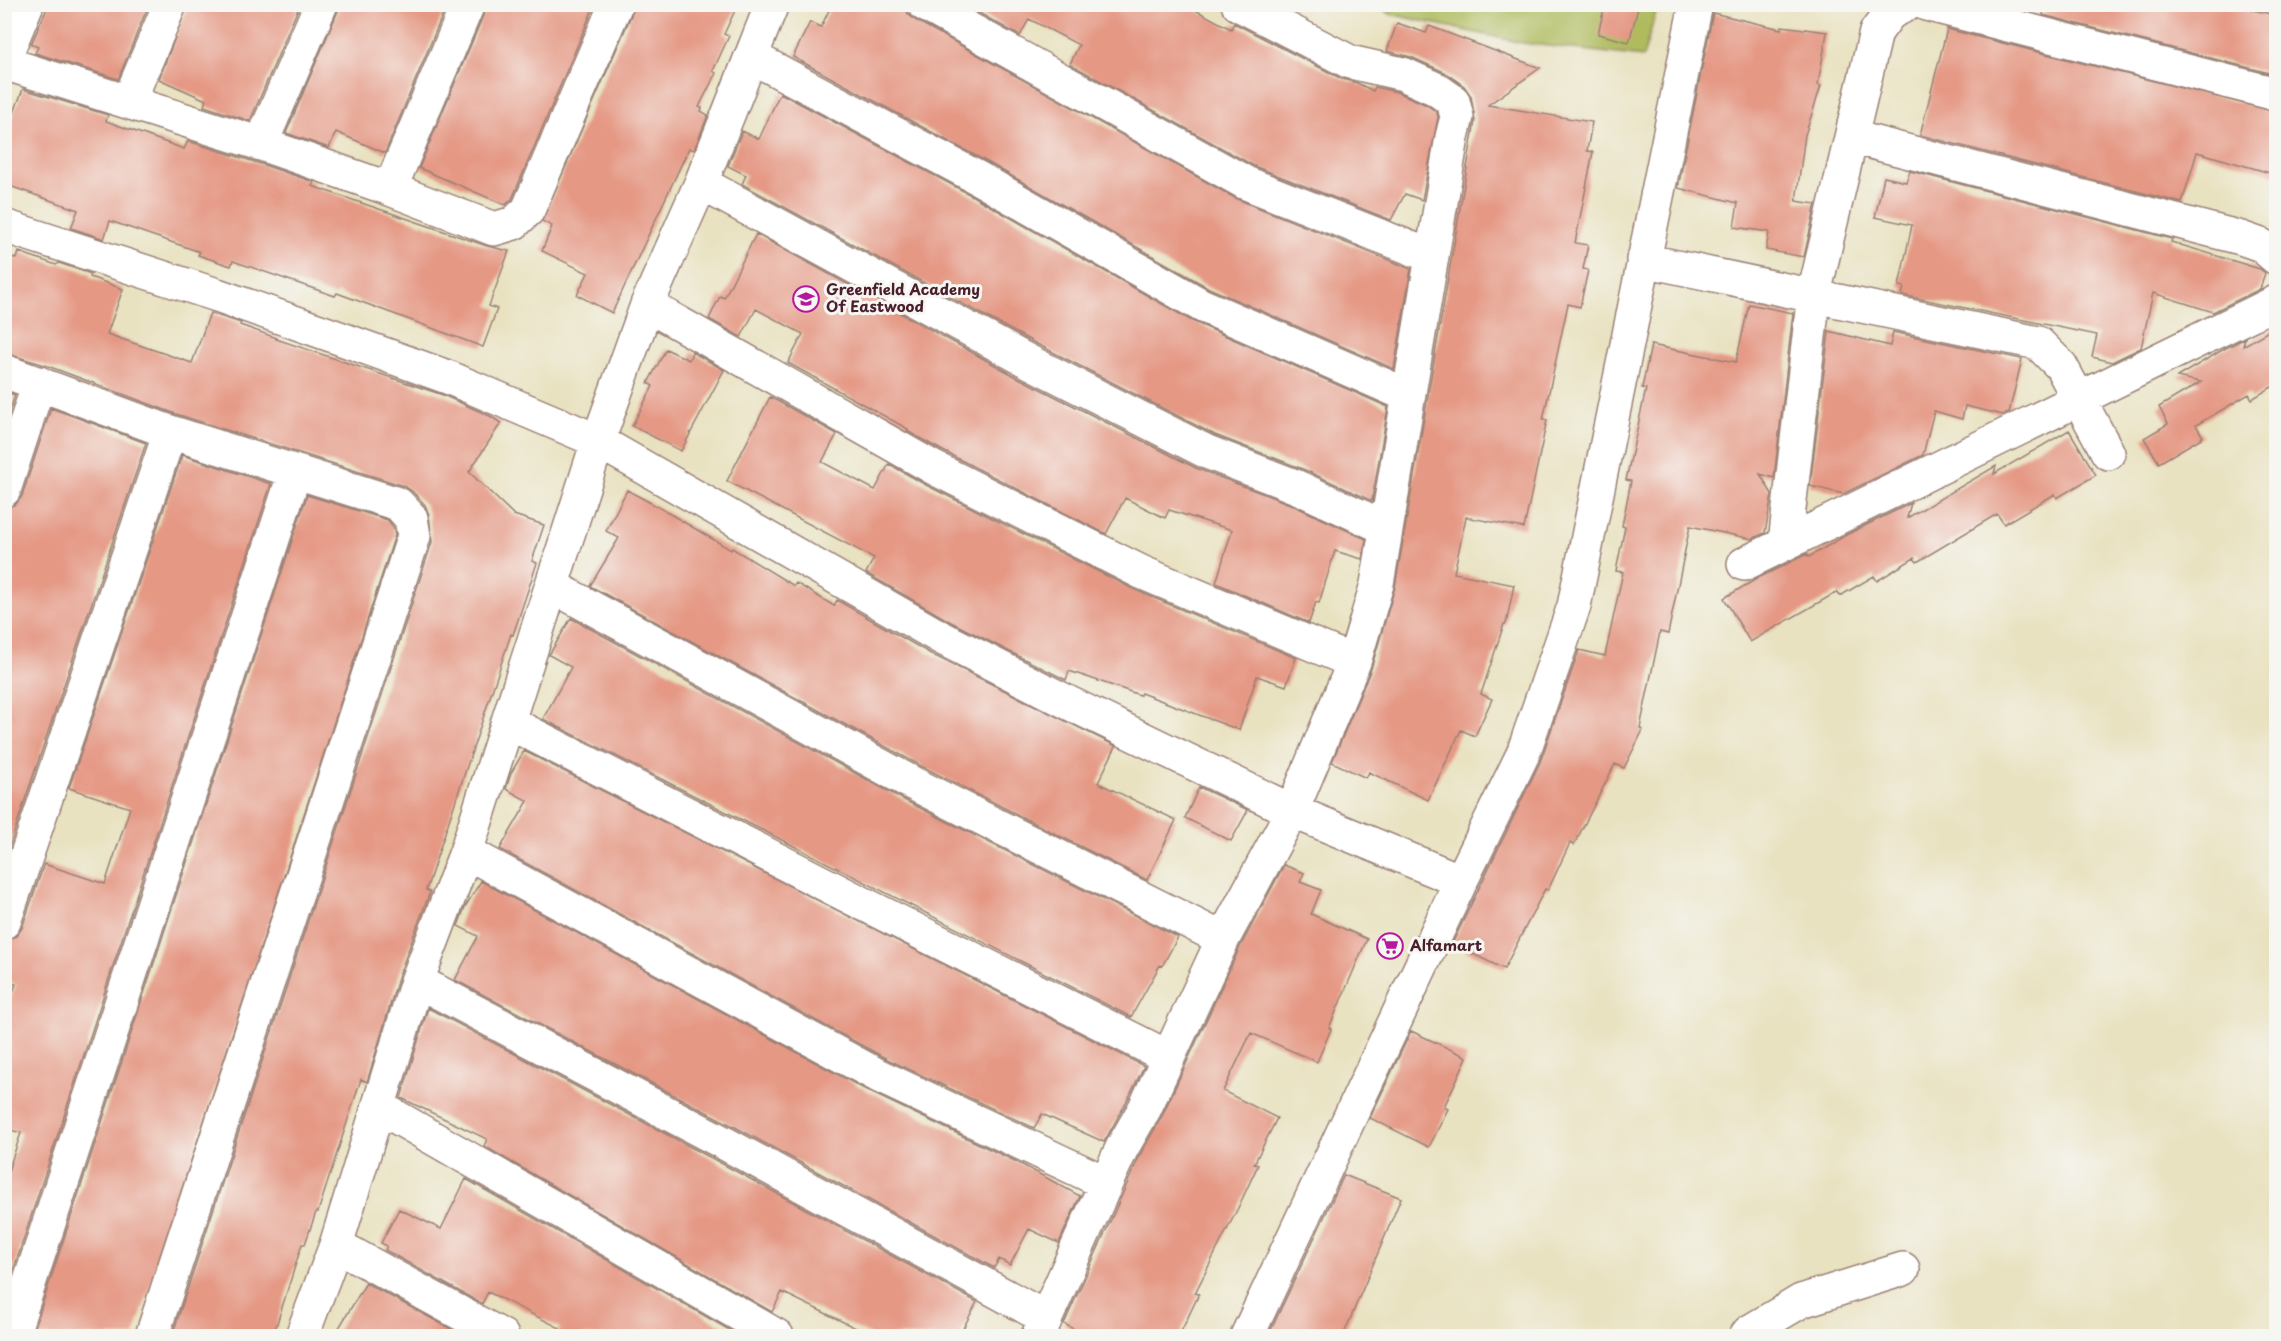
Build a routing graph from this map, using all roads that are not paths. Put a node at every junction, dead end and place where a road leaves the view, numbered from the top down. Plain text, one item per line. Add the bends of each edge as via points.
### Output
1 (27, 4) edge
2 (170, 4) edge
3 (321, 4) edge
4 (468, 4) edge
5 (616, 4) edge
6 (772, 4) edge
7 (924, 4) edge
8 (1238, 4) edge
9 (1696, 4) edge
10 (1908, 4) edge
11 (1926, 4) edge
12 (752, 57) junction
13 (4, 61) edge
14 (2277, 94) edge
15 (129, 101) junction
16 (1852, 136) junction
17 (261, 144) junction
18 (701, 183) junction
19 (390, 189) junction
20 (4, 226) edge
21 (1431, 256) junction
22 (2277, 258) edge
23 (1643, 260) junction
24 (1814, 294) junction
25 (2277, 302) edge
26 (647, 305) junction
27 (4, 371) edge
28 (39, 383) junction
29 (1407, 395) junction
30 (2080, 398) junction
31 (170, 432) junction
32 (598, 441) junction
33 (2108, 453) dead end
34 (295, 472) junction
35 (4, 490) edge
36 (1386, 528) junction
37 (1785, 543) junction
38 (1744, 564) dead end
39 (552, 586) junction
40 (1354, 662) junction
41 (508, 722) junction
42 (1292, 811) junction
43 (466, 852) junction
44 (1461, 881) junction
45 (4, 922) edge
46 (1223, 939) junction
47 (417, 981) junction
48 (1168, 1057) junction
49 (379, 1107) junction
50 (1106, 1183) junction
51 (336, 1245) junction
52 (1903, 1269) dead end
53 (1042, 1327) edge
54 (12, 1336) edge
55 (152, 1336) edge
56 (302, 1336) edge
57 (502, 1336) edge
58 (777, 1336) edge
59 (1246, 1336) edge
60 (1746, 1336) edge

1 - 13 street
2 - 15 street
3 - 17 street
4 - 19 street
5 - 19 street via 528,210 514,223 494,229
6 - 12 street
7 - 21 street via 1246,183
8 - 21 street via 1350,62 1403,74 1453,101 1457,117
9 - 23 street
10 - 16 street via 1890,13 1876,32
11 - 14 street
12 - 18 street
12 - 29 street via 1202,304
13 - 15 street
15 - 17 street
16 - 22 street via 2241,238 2261,245
16 - 24 street
17 - 19 street
18 - 26 street
18 - 36 street via 1014,353 1207,452
20 - 32 street via 217,295 450,378
21 - 29 street
23 - 24 street
23 - 44 street via 1574,606 1523,754
24 - 30 street via 2038,343 2061,366
24 - 37 street
25 - 30 street
26 - 32 street
26 - 40 street via 944,473 1141,572
27 - 28 street
28 - 31 street
28 - 35 street
29 - 36 street
30 - 33 street
30 - 37 street
31 - 34 street
31 - 45 street
32 - 39 street
32 - 42 street via 940,637
34 - 54 street
34 - 55 street via 398,504 411,518 414,536
36 - 40 street via 1377,584
37 - 38 street
39 - 41 street
39 - 46 street via 914,784
40 - 42 street
41 - 43 street
41 - 48 street
42 - 44 street
42 - 46 street
43 - 47 street
43 - 50 street via 879,1076
44 - 59 street
46 - 48 street
47 - 49 street
47 - 53 street via 726,1144
48 - 50 street
49 - 51 street
49 - 58 street
50 - 53 street
51 - 56 street
51 - 57 street
52 - 60 street via 1801,1301

